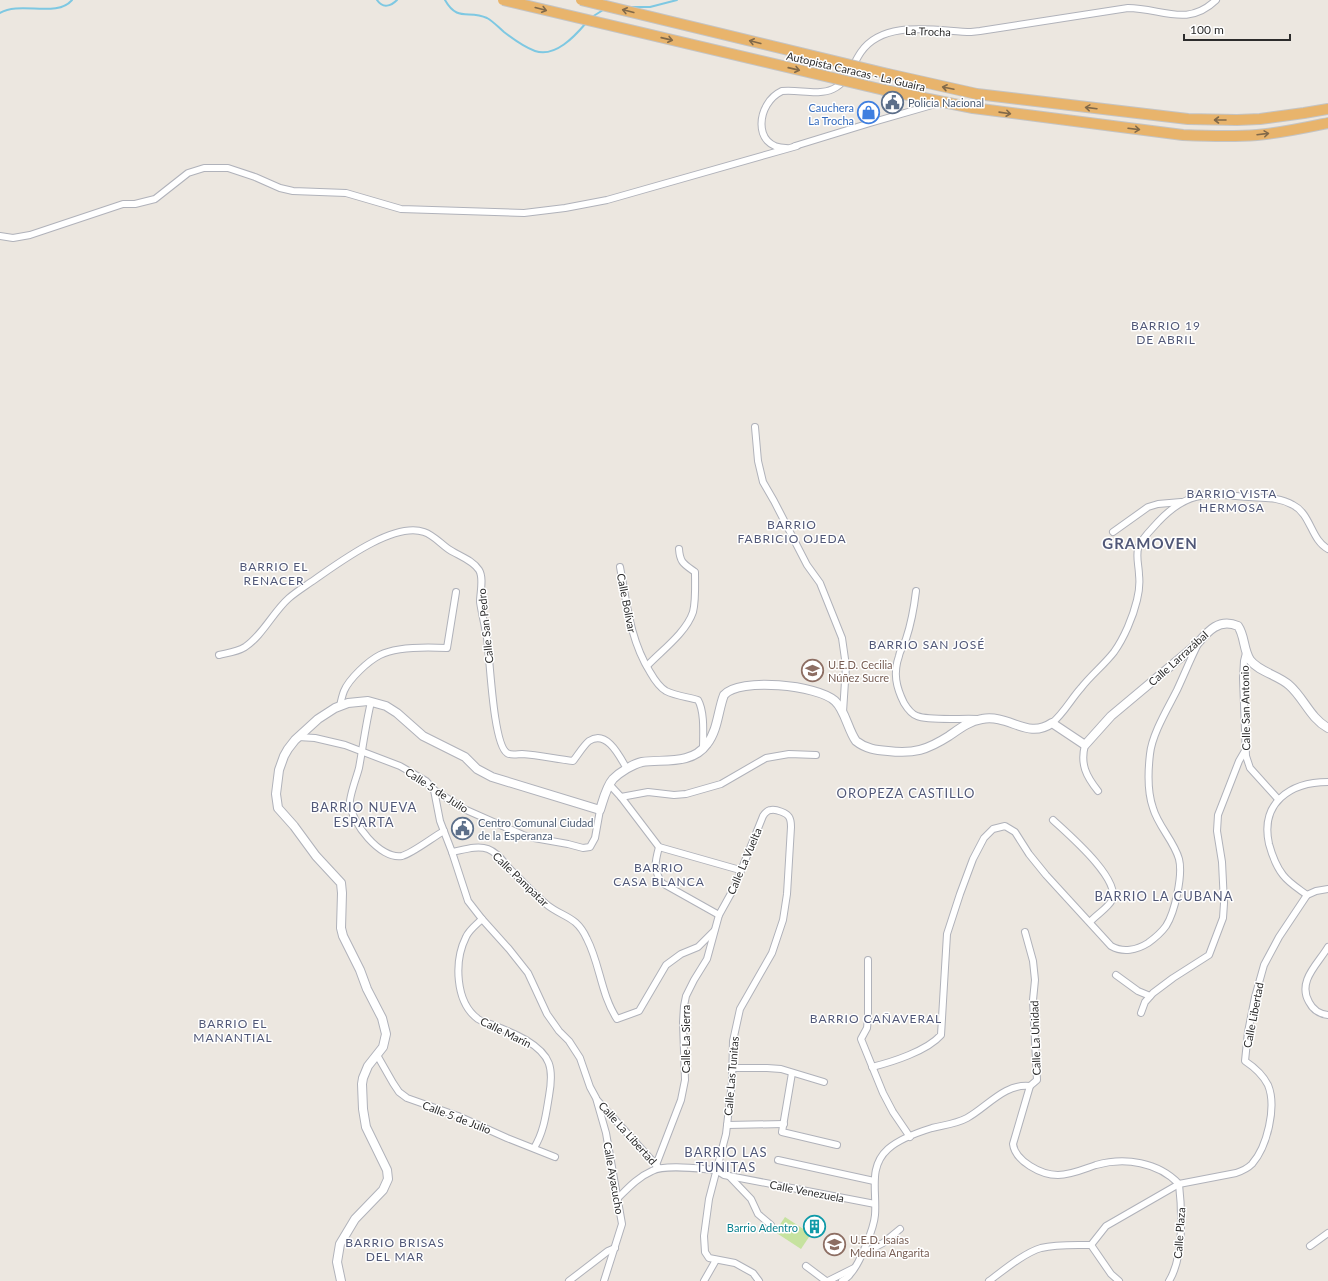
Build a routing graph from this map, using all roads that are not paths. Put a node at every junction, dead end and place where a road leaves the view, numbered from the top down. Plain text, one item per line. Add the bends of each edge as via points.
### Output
1 (503, 0) edge
2 (582, 0) edge
3 (1216, 0) edge
4 (941, 103) junction
5 (1328, 109) edge
6 (1328, 123) edge
7 (797, 146) junction
8 (0, 236) edge
9 (754, 427) dead end
10 (1182, 502) junction
11 (1113, 532) dead end
12 (679, 550) dead end
13 (1328, 550) edge
14 (620, 568) dead end
15 (916, 591) dead end
16 (456, 592) dead end
17 (1197, 644) junction
18 (1246, 654) junction
19 (219, 655) dead end
20 (646, 666) junction
21 (371, 702) junction
22 (340, 706) junction
23 (843, 714) junction
24 (981, 719) junction
25 (1052, 723) junction
26 (1328, 728) edge
27 (298, 737) junction
28 (1085, 745) junction
29 (703, 749) junction
30 (1246, 749) junction
31 (361, 752) junction
32 (816, 755) dead end
33 (627, 769) junction
34 (1328, 782) edge
35 (610, 784) junction
36 (434, 790) junction
37 (1098, 791) dead end
38 (621, 797) junction
39 (1278, 800) junction
40 (600, 810) junction
41 (772, 810) joint
42 (1053, 820) dead end
43 (444, 831) junction
44 (658, 847) junction
45 (452, 852) junction
46 (740, 870) junction
47 (1328, 889) edge
48 (1307, 895) junction
49 (719, 915) junction
50 (482, 919) junction
51 (1090, 922) junction
52 (714, 931) junction
53 (1025, 932) dead end
54 (1328, 947) edge
55 (868, 960) dead end
56 (1116, 975) dead end
57 (1150, 996) junction
58 (1141, 1013) dead end
59 (1328, 1016) edge
60 (377, 1055) junction
61 (872, 1067) junction
62 (732, 1068) junction
63 (792, 1073) junction
64 (824, 1082) dead end
65 (1030, 1086) junction
66 (596, 1098) junction
67 (784, 1124) junction
68 (727, 1125) junction
69 (910, 1137) junction
70 (838, 1145) dead end
71 (534, 1148) junction
72 (556, 1158) dead end
73 (778, 1160) dead end
74 (658, 1167) junction
75 (716, 1170) junction
76 (730, 1176) junction
77 (874, 1181) junction
78 (1180, 1184) junction
79 (618, 1198) junction
80 (875, 1204) junction
81 (771, 1225) dead end
82 (900, 1229) dead end
83 (1328, 1233) edge
84 (1090, 1245) junction
85 (1310, 1246) dead end
86 (615, 1248) junction
87 (862, 1254) junction
88 (716, 1260) junction
89 (855, 1267) junction
90 (341, 1281) edge
91 (569, 1281) edge
92 (604, 1281) edge
93 (704, 1281) edge
94 (759, 1281) edge
95 (817, 1281) edge
96 (827, 1281) edge
97 (842, 1281) edge
98 (989, 1281) edge
99 (1119, 1281) edge
100 (1169, 1281) edge

1 -> 4 highway, Autopista Caracas - La Guaira, bridge
5 -> 2 highway, Autopista Caracas - La Guaira, bridge via 1260,119 1188,119 977,94
3 - 7 street, La Trocha via 1203,10 1185,15 1128,8 971,32 912,29 887,33 864,48 849,74 833,89 822,92 782,91 769,100 762,112 760,123 765,137 778,147
4 -> 6 highway, Autopista Caracas - La Guaira via 1159,133 1208,136 1285,132
4 - 7 street, La Trocha
7 - 8 street via 607,200 524,213 401,209 346,193 293,191 280,188 228,168 204,168 188,173 155,199 146,202 123,204 30,235 14,238
9 - 23 street via 763,482 807,565 820,583 842,638 846,666
10 - 11 street via 1148,507
10 - 13 street via 1199,496 1219,494 1282,500 1298,507 1322,545
10 - 25 street via 1167,513 1138,547 1137,600 1119,643
12 - 20 street via 683,564 695,572 693,611 682,631
14 - 20 street, Calle Bolívar via 632,632
15 - 24 street via 895,677 907,708 916,716 932,719
16 - 22 street via 447,648 417,648 381,654 348,684
17 - 18 street, Calle Larrazábal via 1213,627 1233,624 1238,626 1243,635
17 - 28 street, Calle Larrazábal via 1111,716
17 - 51 street via 1150,751 1152,806 1179,859 1177,894 1171,918 1156,938 1143,946 1124,950 1112,946
18 - 26 street via 1251,662 1290,686 1313,716
18 - 30 street, Calle San Antonio via 1243,678
19 - 33 street, Calle San Pedro via 245,647 292,595 353,553 400,532 424,532 467,560 481,574 481,612 487,638 496,719 501,744 506,753 573,761 588,742 600,739 612,745
20 - 29 street, Calle Bolívar via 666,690 698,700 703,720
21 - 22 street via 360,701
21 - 31 street
21 - 40 street via 398,713 423,736 465,757 477,769 492,777
22 - 27 street via 318,719
23 - 24 street via 856,742 868,748 890,751 921,750
23 - 29 street via 836,701 811,690 770,685 735,688 728,690 724,695 712,736
24 - 25 street via 1007,721 1030,730 1038,730
25 - 28 street
27 - 31 street, Calle 5 de Julio via 345,745
27 - 60 street via 288,749 279,770 276,784 277,804 316,856 341,883 343,936 385,1029 383,1047
28 - 37 street via 1083,760 1087,776
29 - 33 street via 686,758 664,762 641,762
30 - 39 street, Calle San Antonio via 1250,768
30 - 57 street via 1218,815 1217,831 1224,903 1223,918 1212,948 1209,955
31 - 36 street, Calle 5 de Julio via 400,766 426,780
31 - 43 street via 350,804 354,817 376,847 394,856 400,856
32 - 38 street via 789,754 766,758 722,784 692,793 674,796 648,792
33 - 35 street
34 - 39 street via 1306,784 1285,793
35 - 38 street
35 - 40 street
36 - 40 street, Calle 5 de Julio via 464,809 523,835 582,848 590,847 596,838
36 - 43 street
38 - 44 street
39 - 48 street via 1268,818 1267,826 1272,853 1283,875
41 - 46 street, Calle La Vuelta via 763,816
41 - 62 street, Calle Las Tunitas via 788,815 791,819 785,909 774,948 740,1009 733,1041
42 - 51 street via 1104,871 1113,888 1109,904
43 - 45 street
44 - 46 street
44 - 49 street via 655,868 662,883
45 - 50 street via 468,901
45 - 52 street, Calle Pampatar via 474,848 489,849 547,905 574,921 587,938 609,1007 617,1019 639,1011 666,965 681,954 698,947
46 - 49 street, Calle La Vuelta via 734,888
47 - 48 street
48 - 78 street, Calle Libertad via 1264,965 1248,1032 1245,1061 1262,1076 1271,1100 1270,1119 1258,1156 1252,1164 1236,1173
49 - 52 street, Calle La Sierra
50 - 66 street via 528,973 547,1014 580,1058
50 - 71 street, Calle Marín via 469,931 462,948 458,966 461,993 471,1012 479,1020 535,1046 543,1052 550,1063 552,1077 548,1103 540,1137
51 - 61 street via 1046,875 1016,832 1005,826 993,829 984,838 973,859 947,934 941,1035 911,1054
52 - 74 street, Calle La Sierra via 707,959 686,996 685,1080
53 - 65 street, Calle La Unidad via 1035,980 1033,1000 1037,1080
54 - 59 street via 1308,976 1304,990 1314,1009
55 - 61 street via 868,1018 867,1028 861,1039
56 - 57 street via 1138,991
57 - 58 street
60 - 71 street, Calle 5 de Julio via 393,1084 407,1098
60 - 90 street via 363,1078 363,1109 366,1127 387,1170 388,1179 382,1190 355,1219 340,1244 337,1262
61 - 69 street via 893,1112
62 - 63 street via 767,1068
62 - 68 street, Calle Las Tunitas
63 - 64 street
63 - 67 street
65 - 69 street via 1019,1086 1003,1093 958,1122 931,1128
65 - 78 street, Calle La Unidad via 1013,1144 1022,1161 1049,1174 1058,1175 1108,1162 1136,1163 1159,1168
66 - 74 street, Calle La Libertad
66 - 79 street, Calle Ayacucho via 606,1133
67 - 68 street
67 - 70 street via 782,1132
68 - 75 street, Calle Las Tunitas
69 - 77 street via 887,1150 875,1169
71 - 72 street, Calle 5 de Julio
73 - 77 street
74 - 75 street, Calle Venezuela
74 - 79 street via 640,1178
75 - 76 street, Calle Venezuela via 724,1176
75 - 88 street, Calle Las Tunitas via 704,1236 705,1252 709,1258
76 - 80 street, Calle Venezuela
76 - 81 street via 751,1199 758,1214
77 - 80 street
78 - 84 street, Calle Libertad via 1106,1226
78 - 100 street, Calle Plaza via 1182,1212 1178,1253 1176,1268
79 - 86 street, Calle Ayacucho via 622,1224
80 - 87 street via 875,1215
82 - 87 street via 883,1243
83 - 85 street
84 - 98 street via 1061,1246 1033,1251
84 - 99 street
86 - 91 street
86 - 92 street, Calle Ayacucho
87 - 89 street
88 - 93 street
88 - 94 street via 735,1263 753,1273
89 - 96 street
89 - 97 street
95 - 96 street via 806,1266

